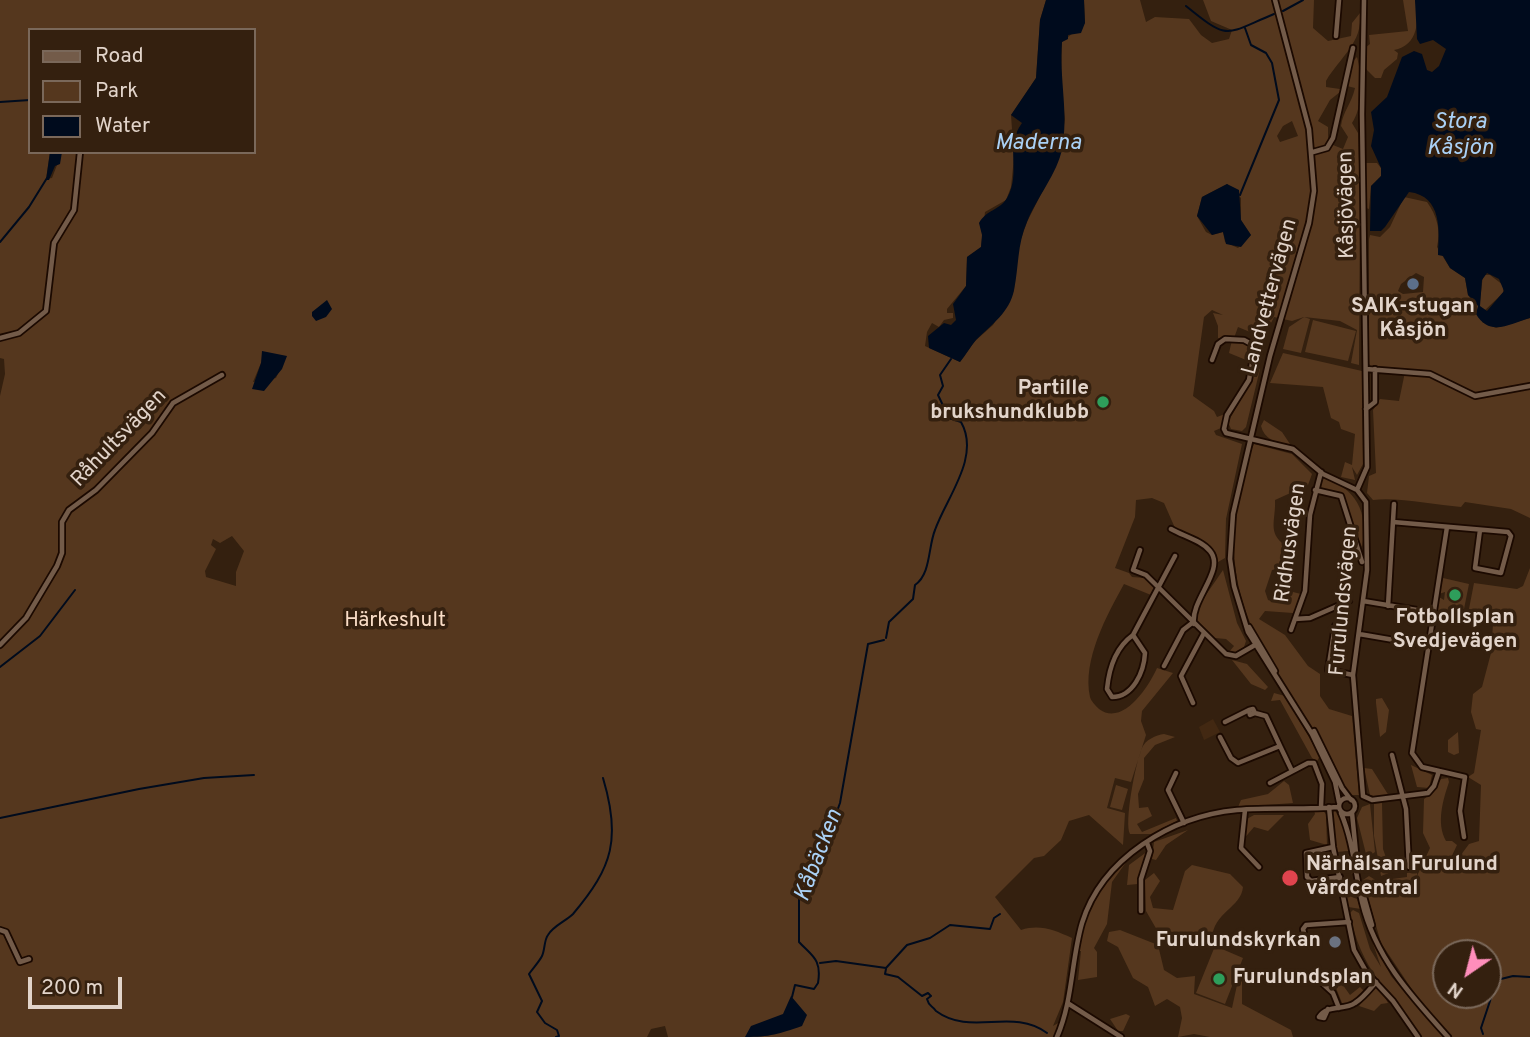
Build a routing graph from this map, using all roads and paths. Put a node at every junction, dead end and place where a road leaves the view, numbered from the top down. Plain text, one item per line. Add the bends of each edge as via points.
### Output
1 (1275, 0) edge
2 (1339, 0) edge
3 (1364, 0) edge
4 (1336, 36) dead end
5 (1353, 48) dead end
6 (1313, 152) junction
7 (79, 154) edge
8 (0, 338) edge
9 (1212, 360) dead end
10 (1366, 369) junction
11 (1375, 369) junction
12 (222, 375) dead end
13 (1530, 386) edge
14 (1366, 409) junction
15 (1250, 438) junction
16 (1321, 472) junction
17 (1315, 490) junction
18 (1357, 490) junction
19 (1394, 504) dead end
20 (1393, 522) junction
21 (1447, 527) junction
22 (1171, 528) dead end
23 (1480, 530) junction
24 (1140, 550) dead end
25 (1174, 556) dead end
26 (1362, 562) dead end
27 (1157, 588) junction
28 (1349, 601) dead end
29 (1363, 601) junction
30 (1388, 606) junction
31 (1435, 613) junction
32 (1295, 619) junction
33 (1193, 624) junction
34 (1335, 626) dead end
35 (1291, 630) dead end
36 (1204, 634) junction
37 (1359, 634) junction
38 (1133, 635) junction
39 (1256, 644) junction
40 (0, 645) edge
41 (1429, 646) junction
42 (1164, 666) dead end
43 (1353, 675) junction
44 (1193, 702) dead end
45 (1225, 722) dead end
46 (1220, 737) dead end
47 (1279, 746) junction
48 (1392, 755) dead end
49 (1292, 771) junction
50 (1439, 771) junction
51 (1176, 773) dead end
52 (1270, 783) dead end
53 (1363, 796) junction
54 (1403, 796) junction
55 (1353, 801) junction
56 (1321, 807) junction
57 (1329, 807) junction
58 (1340, 807) junction
59 (1245, 810) junction
60 (1352, 813) junction
61 (1184, 823) junction
62 (1464, 837) dead end
63 (1147, 843) junction
64 (1332, 847) junction
65 (1259, 867) dead end
66 (1409, 867) dead end
67 (1340, 877) junction
68 (1141, 911) dead end
69 (1349, 922) junction
70 (0, 930) edge
71 (1305, 937) dead end
72 (1383, 955) junction
73 (30, 959) dead end
74 (1376, 982) junction
75 (1322, 983) dead end
76 (1069, 1004) junction
77 (1339, 1008) junction
78 (1328, 1009) dead end
79 (1057, 1037) edge
80 (1121, 1037) edge
81 (1418, 1037) edge
82 (1448, 1037) edge

1 - 6 street, Landvettervägen
2 - 4 street
3 - 10 street, Kåsjövägen
5 - 6 street via 1333,138 1326,148
6 - 15 street, Landvettervägen via 1309,223
7 - 8 street via 74,210 54,243 46,311 29,327
9 - 15 street via 1223,339 1254,344 1248,380 1224,429
10 - 11 street
10 - 14 street, Kåsjövägen
11 - 13 street via 1430,374 1475,396
11 - 14 street, Kåsjövägen via 1375,402
12 - 40 street, Råhultsvägen via 173,403 152,433 96,490 69,510 62,522 62,553 57,566 26,618
14 - 18 street, Kåsjövägen via 1367,467
15 - 16 street via 1293,449
15 - 39 street, Landvettervägen via 1230,539 1239,604
16 - 17 street, Ridhusvägen
16 - 18 street
17 - 26 street via 1339,495
17 - 32 street, Ridhusvägen via 1306,586
18 - 29 street, Furulundsvägen via 1368,510
19 - 20 street
20 - 21 street
20 - 30 street
21 - 23 street
21 - 31 street
22 - 33 street via 1206,547 1214,558 1214,570 1194,610
23 - 23 street via 1475,568 1501,573 1510,535
24 - 27 street via 1133,570 1146,575
25 - 27 street
27 - 33 street
27 - 38 street
28 - 32 street, Ridhusvägen via 1310,618
29 - 30 street
29 - 37 street, Furulundsvägen
30 - 31 street
31 - 41 street
32 - 35 street, Ridhusvägen
33 - 36 street
33 - 42 street via 1183,630
34 - 43 street via 1328,670
36 - 39 street via 1230,656
36 - 44 street via 1181,676
37 - 41 street
37 - 43 street, Furulundsvägen
38 - 38 street via 1145,653 1143,669 1130,688 1112,697 1107,690 1113,660
39 - 55 street, Landvettervägen
39 - 58 street, Landvettervägen via 1312,734 1335,782
41 - 50 street via 1412,753 1419,765
43 - 53 street, Furulundsvägen
45 - 47 street via 1249,710 1250,715 1266,716
46 - 47 street via 1238,763
47 - 49 street
48 - 54 street
49 - 52 street
49 - 56 street via 1310,762 1317,765
50 - 54 street via 1431,791
50 - 62 street via 1465,777 1460,811
51 - 61 street via 1168,790
53 - 54 street via 1372,800
53 - 55 street
54 - 66 street
55 - 58 street via 1345,798
55 - 60 street, Landvettervägen
56 - 57 street
56 - 59 street
57 - 58 street
57 - 64 street
58 - 60 street
58 - 72 street, Landvettervägen via 1362,903
59 - 61 street
59 - 65 street via 1240,845
60 - 72 street, Landvettervägen via 1362,890
61 - 63 street
63 - 68 street via 1150,851 1141,883
63 - 76 street via 1113,870 1088,908
64 - 67 street
64 - 67 street via 1306,853 1307,877 1311,881
67 - 69 street
69 - 71 street via 1306,925
69 - 74 street via 1356,954
70 - 73 street via 6,932 20,961
72 - 82 street, Landvettervägen via 1402,985
74 - 77 street via 1356,1003
74 - 81 street
75 - 77 street
76 - 79 street
76 - 80 street
77 - 78 street

